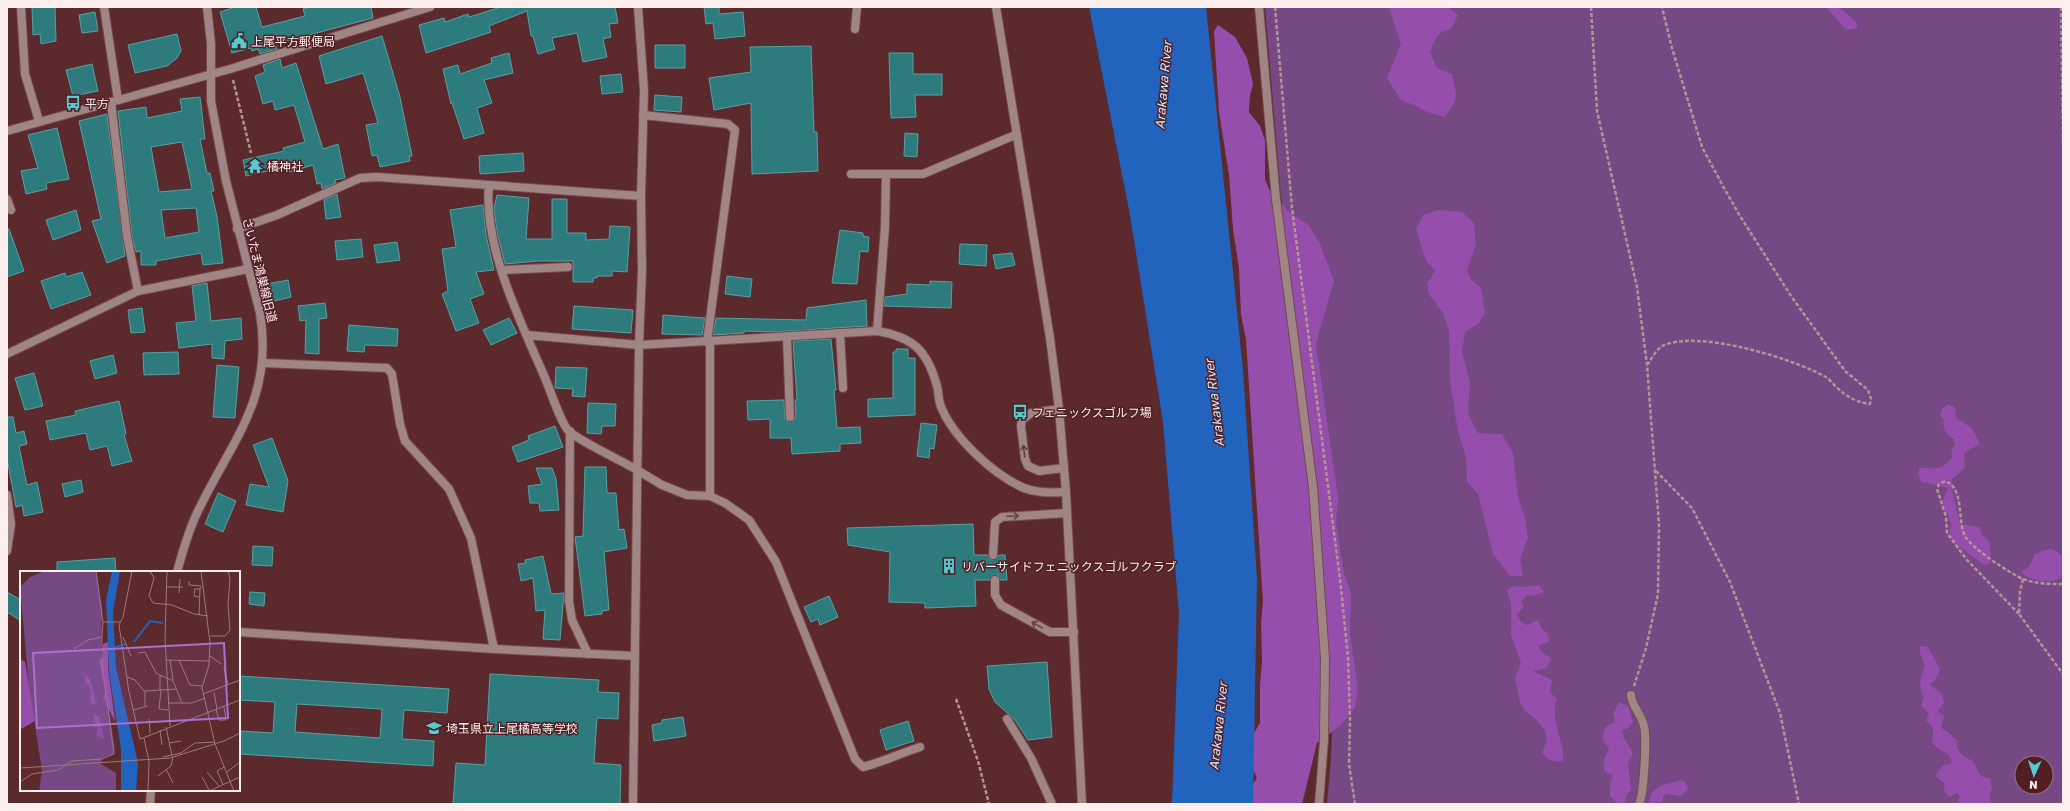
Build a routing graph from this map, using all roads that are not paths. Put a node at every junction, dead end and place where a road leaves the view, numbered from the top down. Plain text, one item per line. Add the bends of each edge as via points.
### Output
1 (21, 7) edge
2 (104, 7) edge
3 (207, 7) edge
4 (430, 7) edge
5 (638, 7) edge
6 (857, 7) edge
7 (996, 7) edge
8 (1259, 7) edge
9 (855, 29) dead end
10 (210, 75) junction
11 (114, 101) junction
12 (643, 115) junction
13 (38, 121) junction
14 (7, 131) edge
15 (1015, 135) junction
16 (851, 174) dead end
17 (886, 175) junction
18 (489, 185) junction
19 (641, 196) junction
20 (7, 199) edge
21 (11, 210) dead end
22 (237, 229) junction
23 (568, 267) dead end
24 (248, 269) junction
25 (502, 270) junction
26 (138, 291) junction
27 (877, 331) junction
28 (840, 334) junction
29 (527, 335) junction
30 (787, 337) junction
31 (709, 342) junction
32 (639, 345) junction
33 (7, 354) edge
34 (263, 363) junction
35 (844, 388) dead end
36 (1058, 409) junction
37 (790, 417) dead end
38 (570, 431) junction
39 (1064, 468) junction
40 (637, 470) junction
41 (1066, 492) junction
42 (7, 495) edge
43 (710, 496) junction
44 (1067, 513) junction
45 (7, 550) edge
46 (993, 555) dead end
47 (177, 571) edge
48 (995, 580) dead end
49 (240, 632) edge
50 (1074, 632) junction
51 (494, 649) junction
52 (588, 654) junction
53 (634, 656) junction
54 (1631, 695) road end
55 (1007, 719) dead end
56 (920, 748) dead end
57 (151, 791) edge
58 (150, 804) edge
59 (633, 804) edge
60 (1052, 804) edge
61 (1082, 804) edge
62 (1319, 804) edge
63 (1639, 804) edge

1 - 13 street via 25,74
2 - 11 street
3 - 10 street, さいたま鴻巣線旧道 via 211,44
4 - 10 street
5 - 12 street via 644,90
6 - 9 street
7 - 15 street
8 - 62 street via 1276,199 1313,487 1325,659 1324,740
10 - 11 street
10 - 22 street, さいたま鴻巣線旧道 via 211,101
11 - 13 street
11 - 26 street via 126,236
12 - 19 street
12 - 31 street via 728,124 735,130
13 - 14 street
15 - 17 street via 923,174
15 - 36 street via 1050,338
16 - 17 street
17 - 27 street
18 - 19 street via 534,186
18 - 22 street via 400,178 360,178 277,215
18 - 25 street via 487,201 493,241
19 - 32 street
20 - 21 street
22 - 24 street, さいたま鴻巣線旧道
23 - 25 street
24 - 26 street
24 - 34 street, さいたま鴻巣線旧道 via 264,335
25 - 29 street
26 - 33 street
27 - 28 street
27 - 41 street via 906,339 920,348 937,386 941,408 950,425 982,460 1024,488 1046,493
28 - 30 street
28 - 35 street
29 - 32 street
29 - 38 street via 566,428
30 - 31 street
30 - 37 street
31 - 32 street
31 - 43 street
32 - 40 street
34 - 47 street, さいたま鴻巣線旧道 via 260,382 243,428 198,512 186,540
34 - 51 street via 387,368 392,374 405,441 449,489 471,538
36 - 39 street
39 -> 36 street via 1039,471 1028,466 1021,426 1022,420 1031,413
38 - 40 street
38 - 52 street via 569,601 572,620
39 - 41 street
40 - 43 street via 662,485 687,494
40 - 53 street
41 - 44 street
42 - 45 street via 11,524
43 - 56 street via 749,520 776,562 855,759 863,767
46 -> 44 street via 995,522 1002,517
44 - 50 street
50 -> 48 street via 1050,632 1000,605 995,595
49 - 51 street
50 - 61 street
51 - 52 street
52 - 53 street
53 - 59 street
54 - 63 street via 1644,726 1644,780
55 - 60 street via 1031,758
57 - 58 street

